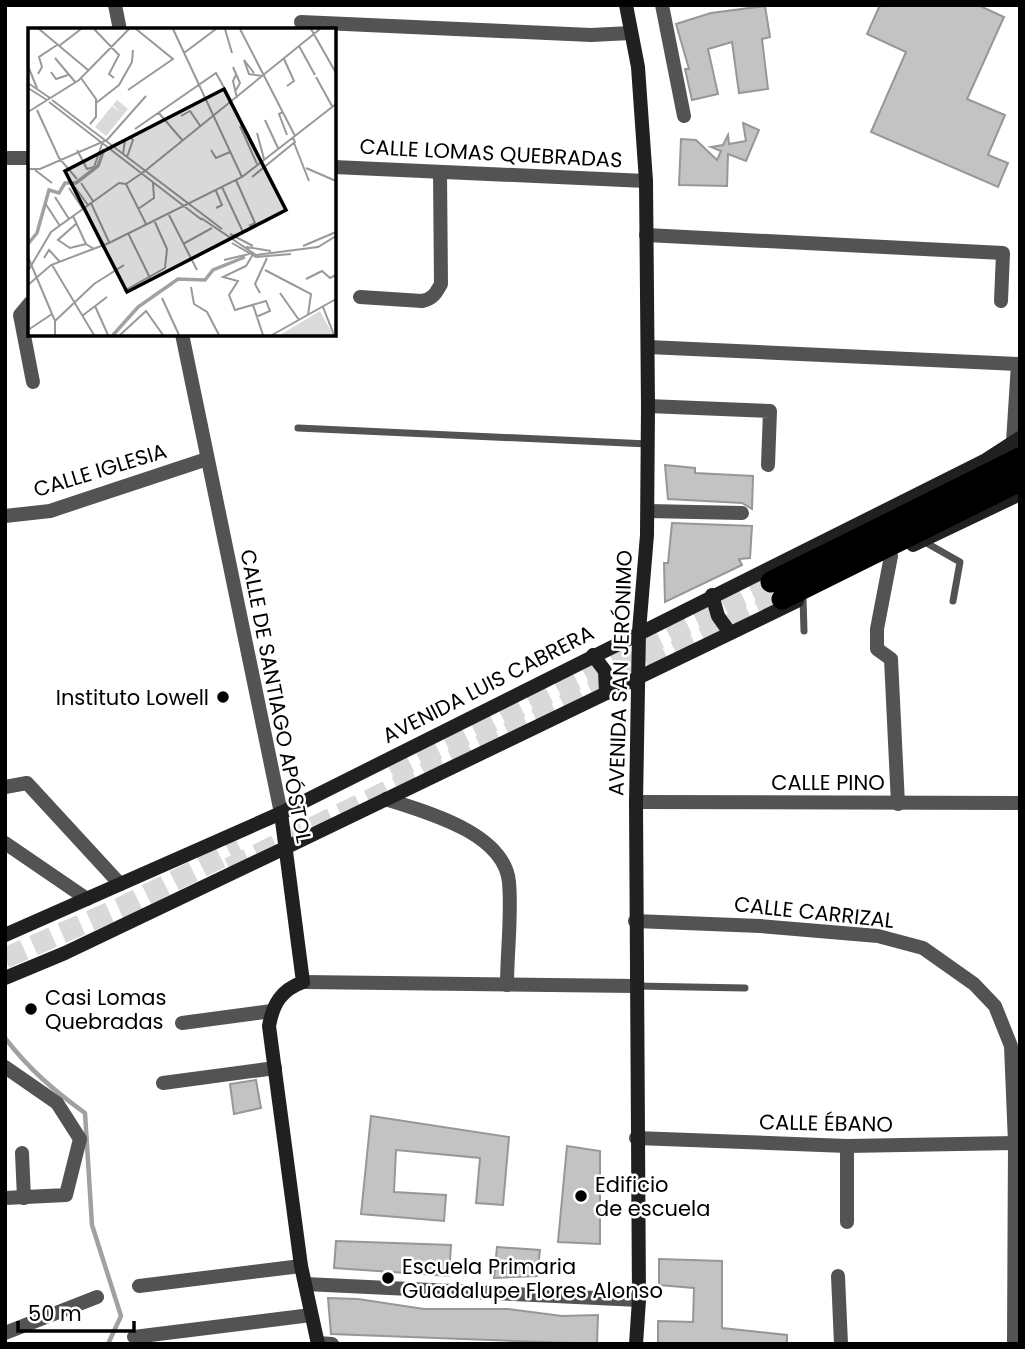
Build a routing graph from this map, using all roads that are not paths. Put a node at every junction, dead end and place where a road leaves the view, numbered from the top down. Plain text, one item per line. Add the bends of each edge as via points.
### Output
1 (115, 5) edge
2 (626, 5) edge
3 (662, 5) edge
4 (301, 22) dead end
5 (120, 28) edge
6 (631, 33) junction
7 (684, 116) dead end
8 (5, 158) edge
9 (28, 158) edge
10 (336, 167) edge
11 (440, 172) junction
12 (646, 181) junction
13 (646, 235) junction
14 (360, 297) dead end
15 (1001, 301) dead end
16 (28, 305) edge
17 (182, 336) edge
18 (648, 347) junction
19 (33, 382) dead end
20 (649, 406) junction
21 (298, 428) dead end
22 (649, 444) junction
23 (1017, 446) edge
24 (206, 459) junction
25 (768, 465) dead end
26 (1020, 481) edge
27 (1020, 494) edge
28 (648, 511) junction
29 (742, 513) dead end
30 (5, 516) edge
31 (923, 541) junction
32 (891, 556) junction
33 (712, 596) junction
34 (803, 598) junction
35 (953, 601) dead end
36 (639, 631) junction
37 (804, 631) dead end
38 (730, 634) junction
39 (593, 655) junction
40 (638, 678) junction
41 (606, 693) junction
42 (5, 787) edge
43 (386, 799) junction
44 (636, 802) junction
45 (1020, 803) edge
46 (898, 804) junction
47 (281, 813) junction
48 (5, 843) edge
49 (285, 849) junction
50 (120, 884) junction
51 (87, 899) junction
52 (635, 921) junction
53 (5, 935) edge
54 (5, 978) edge
55 (303, 982) junction
56 (507, 985) junction
57 (635, 986) junction
58 (745, 988) dead end
59 (272, 1011) junction
60 (182, 1023) dead end
61 (5, 1067) edge
62 (275, 1068) junction
63 (163, 1083) dead end
64 (636, 1138) junction
65 (1015, 1143) junction
66 (847, 1146) junction
67 (22, 1153) dead end
68 (5, 1198) edge
69 (24, 1198) junction
70 (847, 1222) dead end
71 (301, 1266) junction
72 (838, 1276) dead end
73 (305, 1284) junction
74 (139, 1286) dead end
75 (97, 1297) dead end
76 (639, 1300) junction
77 (312, 1315) junction
78 (5, 1333) edge
79 (134, 1337) dead end
80 (318, 1343) edge
81 (332, 1344) edge
82 (636, 1344) edge
83 (841, 1344) edge
84 (1014, 1344) edge

1 - 5 street
2 - 6 main road, AVENIDA SAN JERÓNIMO
3 - 7 street
4 - 6 street
6 - 12 main road, AVENIDA SAN JERÓNIMO
8 - 9 street
10 - 11 street, CALLE LOMAS QUEBRADAS
11 - 12 street, CALLE LOMAS QUEBRADAS
11 - 14 street via 440,284 436,293 422,300
12 - 13 main road, AVENIDA SAN JERÓNIMO
13 - 15 street via 1003,253
13 - 18 main road, AVENIDA SAN JERÓNIMO
16 - 19 street via 20,315
17 - 24 street, CALLE DE SANTIAGO APÓSTOL
18 - 20 main road, AVENIDA SAN JERÓNIMO
18 - 23 street via 1018,364
20 - 22 main road, AVENIDA SAN JERÓNIMO
20 - 25 street via 770,411
21 - 22 lane
22 - 28 main road, AVENIDA SAN JERÓNIMO
23 - 26 highway via 776,591
23 - 33 main road, AVENIDA LUIS CABRERA
24 - 30 street, CALLE IGLESIA via 50,511
24 - 47 street, CALLE DE SANTIAGO APÓSTOL
27 - 31 main road
28 - 29 street
28 - 36 main road, AVENIDA SAN JERÓNIMO
31 - 32 main road
31 - 35 lane via 960,562
32 - 34 main road
32 - 46 street via 877,649 891,659
33 - 36 main road, AVENIDA LUIS CABRERA
33 - 38 main road via 718,617
34 - 37 lane
34 - 38 main road
36 - 39 main road, AVENIDA LUIS CABRERA
36 - 40 main road, AVENIDA SAN JERÓNIMO
38 - 40 main road
39 - 41 main road via 605,671
39 - 47 main road, AVENIDA LUIS CABRERA
40 - 41 main road
40 - 44 main road, AVENIDA SAN JERÓNIMO
41 - 43 main road
42 - 50 street via 27,783
43 - 49 main road
43 - 56 street via 453,821 492,847 509,879
44 - 46 street, CALLE PINO
44 - 52 main road, AVENIDA SAN JERÓNIMO
45 - 46 street, CALLE PINO
47 - 49 main road, CALLE DE SANTIAGO APÓSTOL
47 - 50 main road, AVENIDA LUIS CABRERA
48 - 51 street
49 - 54 main road
49 - 55 main road, CALLE DE SANTIAGO APÓSTOL
50 - 51 main road, AVENIDA LUIS CABRERA
51 - 53 main road, AVENIDA LUIS CABRERA
52 - 57 main road, AVENIDA SAN JERÓNIMO
52 - 65 street, CALLE CARRIZAL via 878,936 923,948 974,984 995,1006 1012,1046
55 - 56 street
55 - 59 main road via 289,987
56 - 57 street
57 - 58 lane
57 - 64 main road, AVENIDA SAN JERÓNIMO
59 - 60 street
59 - 62 main road via 269,1026
61 - 69 street via 57,1103 80,1139 66,1195
62 - 63 street
62 - 71 main road
64 - 66 street, CALLE ÉBANO
64 - 76 main road, AVENIDA SAN JERÓNIMO
65 - 66 street, CALLE ÉBANO
65 - 84 street, CALLE CARRIZAL
66 - 70 street
67 - 69 street
68 - 69 street
71 - 73 main road
71 - 74 street
72 - 83 street
73 - 76 street
73 - 77 main road
75 - 78 street
76 - 82 main road, AVENIDA SAN JERÓNIMO
77 - 79 street
77 - 80 main road
80 - 81 street

